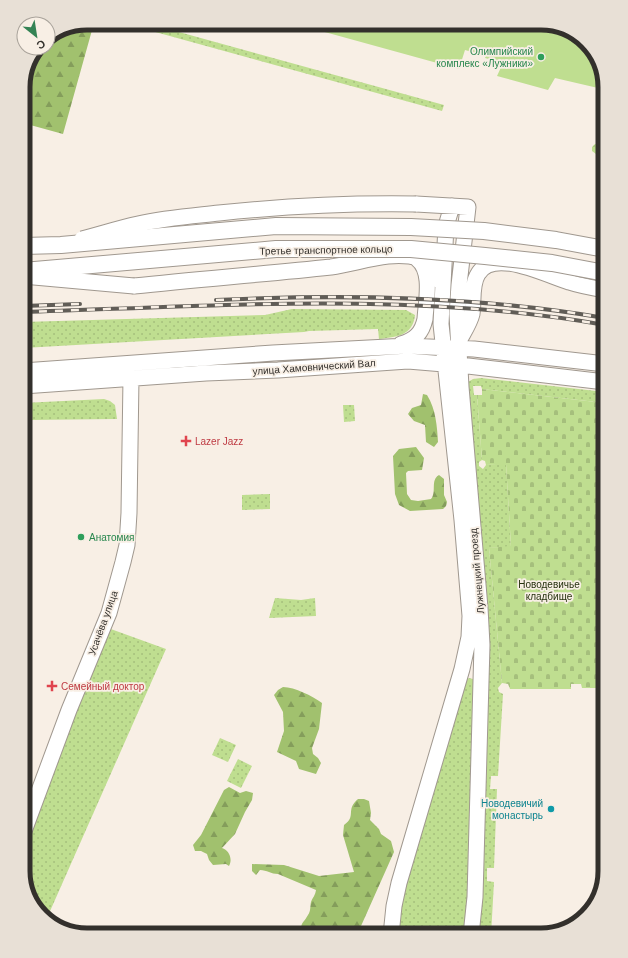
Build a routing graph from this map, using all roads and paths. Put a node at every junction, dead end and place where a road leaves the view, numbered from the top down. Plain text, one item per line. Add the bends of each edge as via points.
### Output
1 (452, 206) junction
2 (60, 245) junction
3 (30, 246) edge
4 (598, 248) edge
5 (411, 256) junction
6 (30, 270) edge
7 (598, 271) edge
8 (30, 277) edge
9 (442, 284) junction
10 (598, 288) edge
11 (458, 345) junction
12 (392, 346) junction
13 (444, 347) junction
14 (598, 363) edge
15 (453, 364) junction
16 (30, 371) edge
17 (131, 378) junction
18 (598, 381) edge
19 (30, 385) edge
20 (30, 816) edge
21 (392, 928) edge
22 (472, 928) edge

1 - 2 main road, bridge via 374,203 292,206 171,218
1 - 9 main road, Лужнецкий проезд via 446,226
1 - 11 main road, Лужнецкий проезд via 468,207 459,285
2 - 3 main road, bridge
2 - 4 main road, bridge via 276,226 363,226 484,231
5 - 8 main road, bridge via 382,257 334,266 134,286
5 - 9 main road via 429,263
5 - 12 main road via 421,262 427,275 423,326 413,339
6 - 7 main road, Третье транспортное кольцо, bridge via 276,249 411,249 552,263
9 - 13 main road, Лужнецкий проезд via 441,319
10 - 11 main road via 570,282 525,266 502,263 484,267 476,276 472,314
11 - 13 main road, улица Хамовнический Вал
11 - 14 main road, улица Хамовнический Вал
11 - 15 main road, Лужнецкий проезд
12 - 13 main road, улица Хамовнический Вал
12 - 16 main road, улица Хамовнический Вал
13 - 15 main road, Лужнецкий проезд
15 - 17 main road, улица Хамовнический Вал via 396,362
15 - 18 main road, улица Хамовнический Вал
15 - 21 main road, Лужнецкий проезд via 469,632 462,669 399,883
15 - 22 main road, Лужнецкий проезд via 481,629 475,889
17 - 19 main road, улица Хамовнический Вал
17 - 20 main road, Усачёва улица via 127,545 109,613

